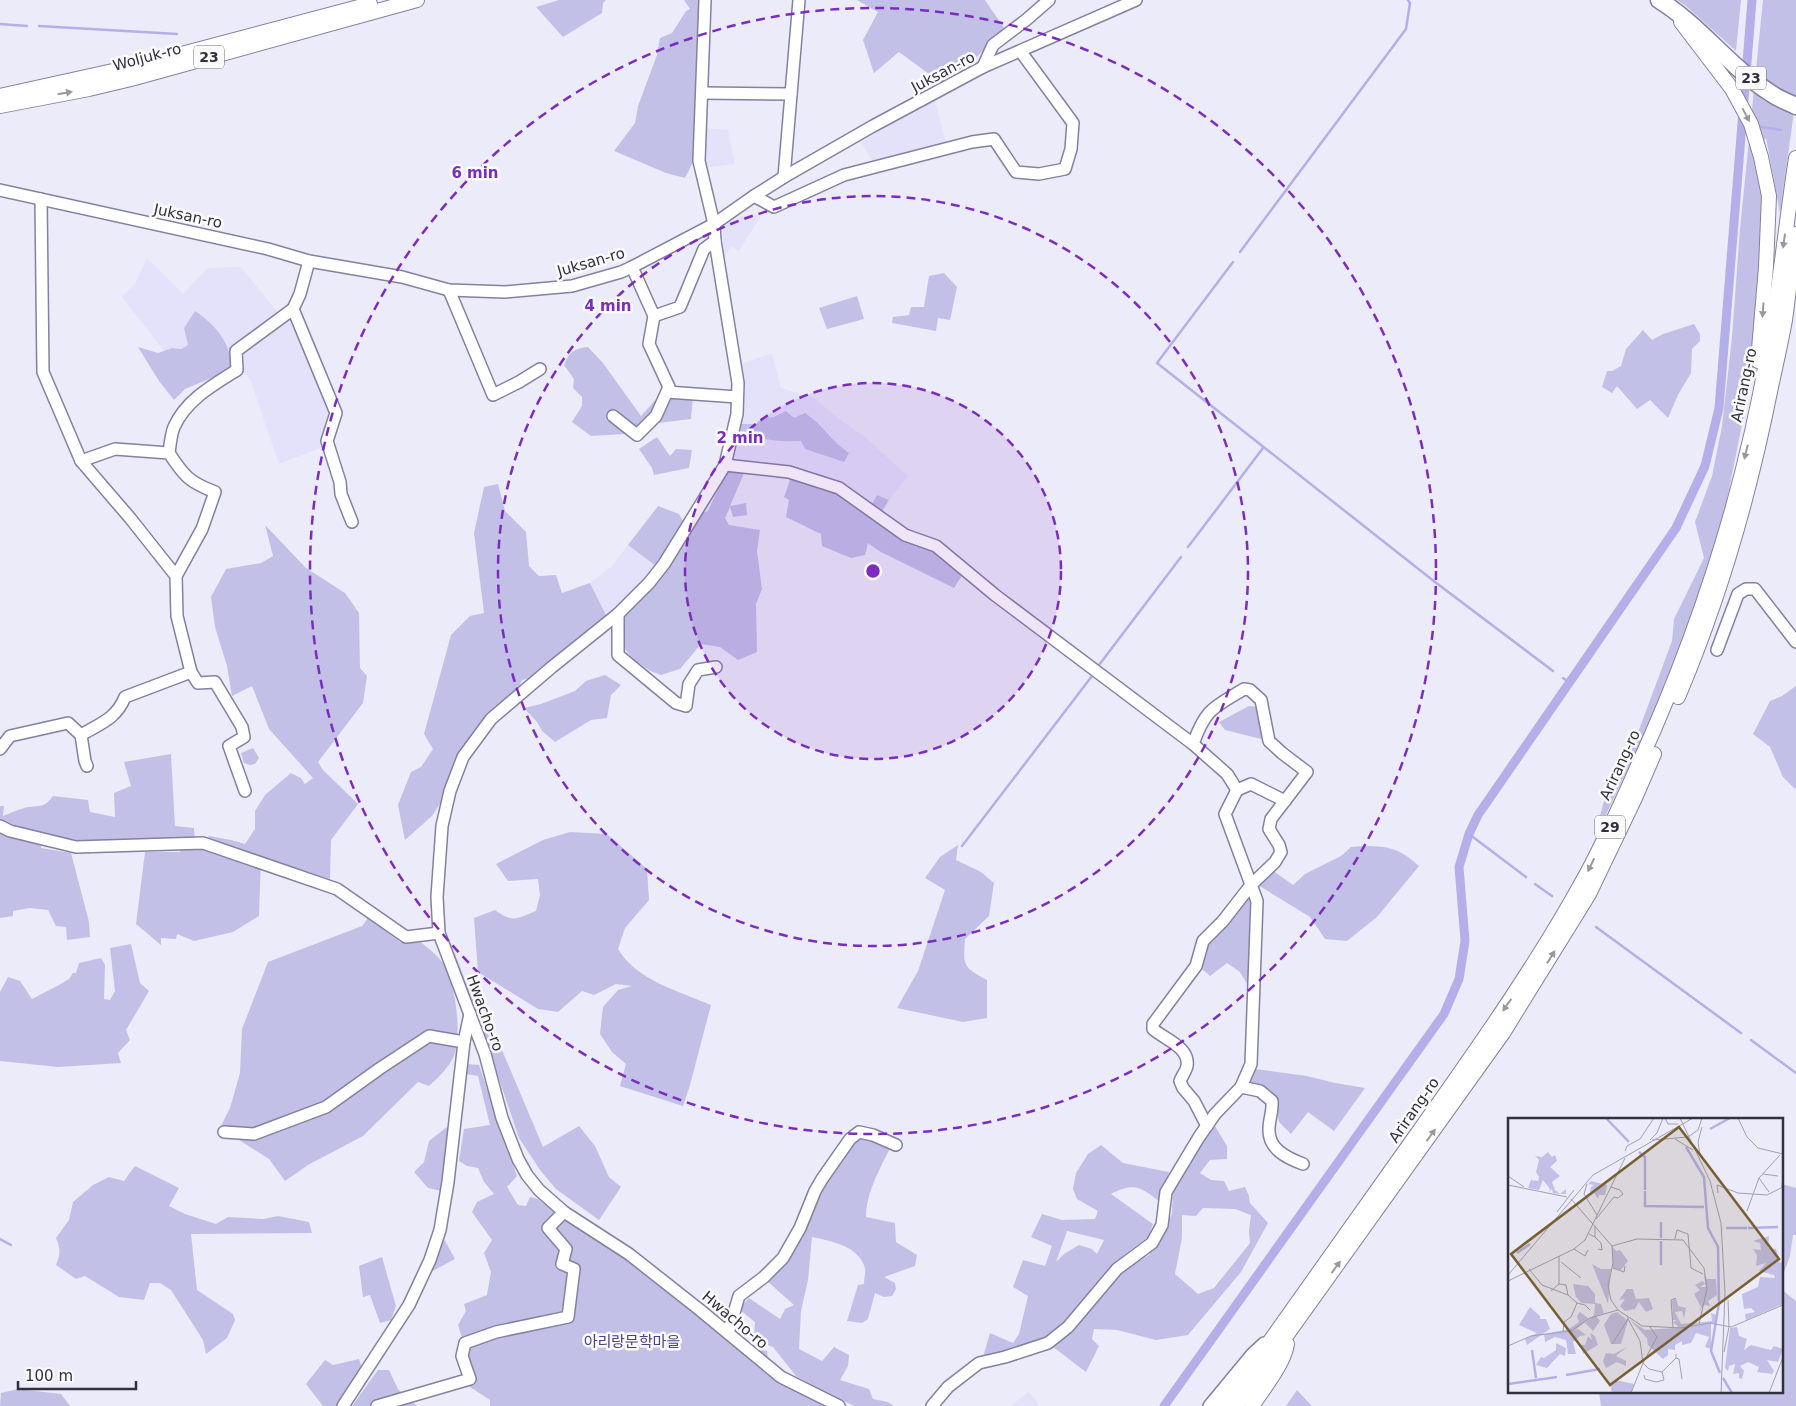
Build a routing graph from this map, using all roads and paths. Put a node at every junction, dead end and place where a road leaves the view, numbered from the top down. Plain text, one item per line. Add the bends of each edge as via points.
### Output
1 (382, 0) edge
2 (417, 0) edge
3 (705, 0) edge
4 (799, 0) edge
5 (1049, 0) edge
6 (1136, 0) edge
7 (1663, 2) edge
8 (1021, 52) junction
9 (983, 67) junction
10 (702, 93) junction
11 (791, 94) junction
12 (0, 96) edge
13 (0, 106) edge
14 (1796, 106) edge
15 (1796, 158) edge
16 (784, 177) junction
17 (0, 190) edge
18 (754, 196) junction
19 (41, 199) junction
20 (714, 224) junction
21 (1796, 234) edge
22 (715, 241) junction
23 (308, 261) junction
24 (632, 267) junction
25 (449, 290) junction
26 (1796, 296) edge
27 (293, 309) junction
28 (654, 316) junction
29 (1784, 321) junction
30 (540, 369) dead end
31 (667, 392) junction
32 (737, 397) junction
33 (613, 416) dead end
34 (1754, 419) junction
35 (169, 453) junction
36 (81, 461) junction
37 (726, 465) junction
38 (352, 522) dead end
39 (176, 576) junction
40 (618, 614) junction
41 (1796, 642) edge
42 (1717, 650) dead end
43 (716, 667) dead end
44 (191, 672) junction
45 (81, 735) junction
46 (1192, 744) junction
47 (0, 749) edge
48 (87, 766) dead end
49 (1237, 790) junction
50 (245, 791) dead end
51 (1285, 801) junction
52 (0, 826) edge
53 (1251, 885) junction
54 (439, 933) junction
55 (470, 1014) junction
56 (464, 1042) junction
57 (1241, 1087) junction
58 (1207, 1126) junction
59 (224, 1132) dead end
60 (896, 1145) dead end
61 (1303, 1164) dead end
62 (564, 1212) junction
63 (1284, 1331) junction
64 (728, 1333) junction
65 (343, 1406) edge
66 (377, 1406) edge
67 (839, 1406) edge
68 (932, 1406) edge
69 (1209, 1406) edge
70 (1222, 1406) edge
71 (1236, 1406) edge
72 (1252, 1406) edge

1 - 12 main road, Woljuk-ro / 23 via 149,62
13 -> 2 main road, Woljuk-ro / 23 via 131,79
3 - 10 street
4 - 11 street
5 - 9 street via 993,45
6 - 8 street, Juksan-ro
7 - 14 highway, 23 via 1742,71
7 -> 34 main road via 1732,88 1751,124 1761,157 1769,196 1761,332 1748,409
8 - 9 street, Juksan-ro
8 - 18 street via 1073,123 1065,169 1039,174 1016,172 994,139 844,175 774,206
9 - 16 street, Juksan-ro
10 - 11 street
10 - 20 street via 699,161
11 - 16 street
15 -> 34 main road, Arirang-ro / 29 via 1768,351
16 - 18 street, Juksan-ro
17 - 19 street, Juksan-ro
18 - 20 street, Juksan-ro
19 - 23 street, Juksan-ro via 268,248
19 - 36 street via 44,372
20 - 22 street
20 - 24 street, Juksan-ro
21 - 29 main road, Arirang-ro / 29
22 - 28 street via 704,248 680,308
22 - 32 street via 738,383
23 - 25 street, Juksan-ro via 402,277
23 - 27 street
24 - 25 street, Juksan-ro via 572,286 505,292
24 - 28 street
25 - 30 street via 493,396
26 - 29 main road via 1793,311
27 - 35 street via 236,351 237,370 182,412 173,428
27 - 38 street via 336,413 327,442
28 - 31 street via 649,344 669,387
63 -> 29 main road, Arirang-ro / 29 via 1503,1034 1589,894 1635,798 1702,639 1747,493
31 - 32 street
31 - 33 street via 656,416 637,435
32 - 37 street
34 -> 63 main road, Arirang-ro / 29 via 1727,529 1688,645 1661,715 1588,870 1514,995
35 - 36 street via 116,449
35 - 39 street via 182,472 196,484 215,492 202,529
36 - 39 street
37 - 40 street, Hwacho-ro via 664,564
37 - 46 street via 789,472 839,488 906,535 936,546 995,595
39 - 44 street via 177,616
40 - 43 street via 618,654 676,703 686,706 689,684 698,670
40 - 54 street, Hwacho-ro via 491,719 463,756 442,826
41 - 42 street via 1755,589 1746,589 1738,594
44 - 45 street via 125,697 120,710
44 - 50 street via 198,683 215,682 242,727 244,737 229,746
45 - 47 street via 68,723 10,736
45 - 48 street
46 - 49 street via 1227,774
46 - 51 street via 1207,714 1217,704 1244,689 1250,690 1261,700 1269,741 1307,772
49 - 51 street via 1251,784
49 - 53 street via 1225,814
51 - 53 street via 1271,819 1269,829 1281,852
52 - 54 street via 76,847 203,843 337,889 406,937
53 - 57 street via 1257,901 1251,1064
53 - 58 street via 1235,908 1203,941 1196,966 1153,1024 1153,1029 1186,1055 1187,1066 1180,1081
54 - 55 street, Hwacho-ro
55 - 56 street
55 - 62 street, Hwacho-ro via 518,1159 539,1190
56 - 59 street via 429,1036 326,1107 254,1134
56 - 65 street via 440,1230 409,1305
57 - 58 street
57 - 61 street via 1260,1091 1272,1102 1269,1130 1272,1144 1286,1157
58 - 68 street via 1166,1192 1162,1226 1152,1243 1117,1269 1068,1327 1048,1342 979,1363 948,1387
60 - 64 street via 859,1132 850,1139 819,1185 783,1258 739,1296
62 - 64 street, Hwacho-ro via 629,1254
62 - 66 street via 548,1228 566,1249 562,1264 574,1269 568,1317 496,1332 465,1343 462,1356 470,1379
63 - 69 street via 1252,1354
63 - 70 main road, Arirang-ro / 29
63 - 71 main road, Arirang-ro / 29
63 - 72 main road via 1286,1349
64 - 67 street, Hwacho-ro via 780,1377

